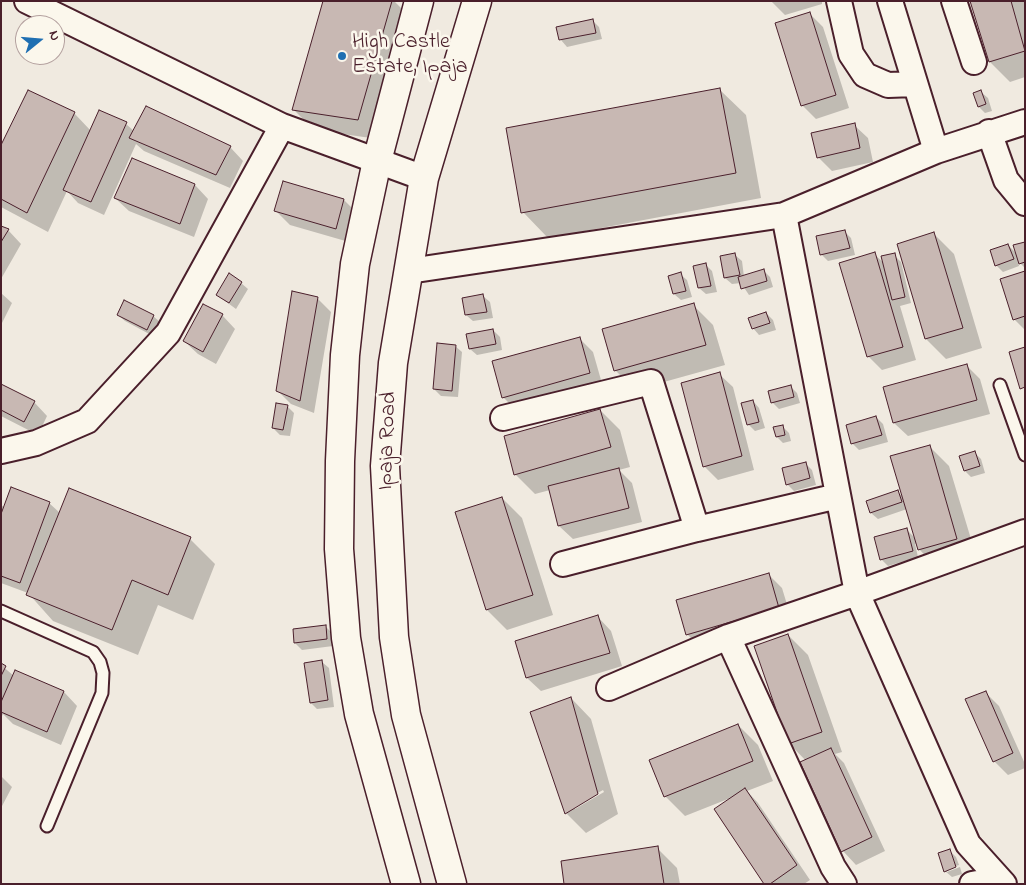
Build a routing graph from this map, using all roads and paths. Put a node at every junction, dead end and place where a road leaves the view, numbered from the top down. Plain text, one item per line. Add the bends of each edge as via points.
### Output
1 (27, 1) edge
2 (419, 1) edge
3 (477, 1) edge
4 (839, 1) edge
5 (890, 1) edge
6 (954, 1) edge
7 (974, 62) dead end
8 (915, 84) junction
9 (1025, 122) edge
10 (282, 126) junction
11 (989, 132) junction
12 (936, 151) junction
13 (377, 161) junction
14 (424, 178) junction
15 (1025, 203) edge
16 (784, 215) junction
17 (408, 271) junction
18 (1000, 385) dead end
19 (503, 418) dead end
20 (1, 451) edge
21 (1025, 455) edge
22 (838, 496) junction
23 (697, 529) junction
24 (1025, 532) edge
25 (562, 564) dead end
26 (857, 593) junction
27 (1, 611) edge
28 (728, 636) junction
29 (609, 688) dead end
30 (47, 826) dead end
31 (1002, 881) edge
32 (406, 884) edge
33 (452, 884) edge
34 (844, 884) edge
35 (972, 884) edge

1 - 10 street
2 - 13 main road
3 - 14 main road, Ipaja Road
4 - 8 street via 851,54 865,75 888,85
5 - 8 street
6 - 7 street
8 - 12 street
9 - 11 street
10 - 13 street
10 - 20 street via 168,334 87,421 36,443
11 - 12 street
11 - 15 street via 1006,180
12 - 16 street
13 - 14 street
13 - 32 main road via 355,264 345,355 339,549 346,638 359,714
14 - 17 main road, Ipaja Road
16 - 17 street
16 - 22 street
17 - 33 main road, Ipaja Road via 393,363 385,466 394,637 406,715
18 - 21 lane
19 - 23 street via 651,382
22 - 23 street
22 - 26 street
23 - 25 street
24 - 26 street
26 - 28 street
26 - 31 street via 968,844
27 - 30 lane via 94,652 103,673 102,693
28 - 29 street
28 - 34 street via 833,867
31 - 35 street

